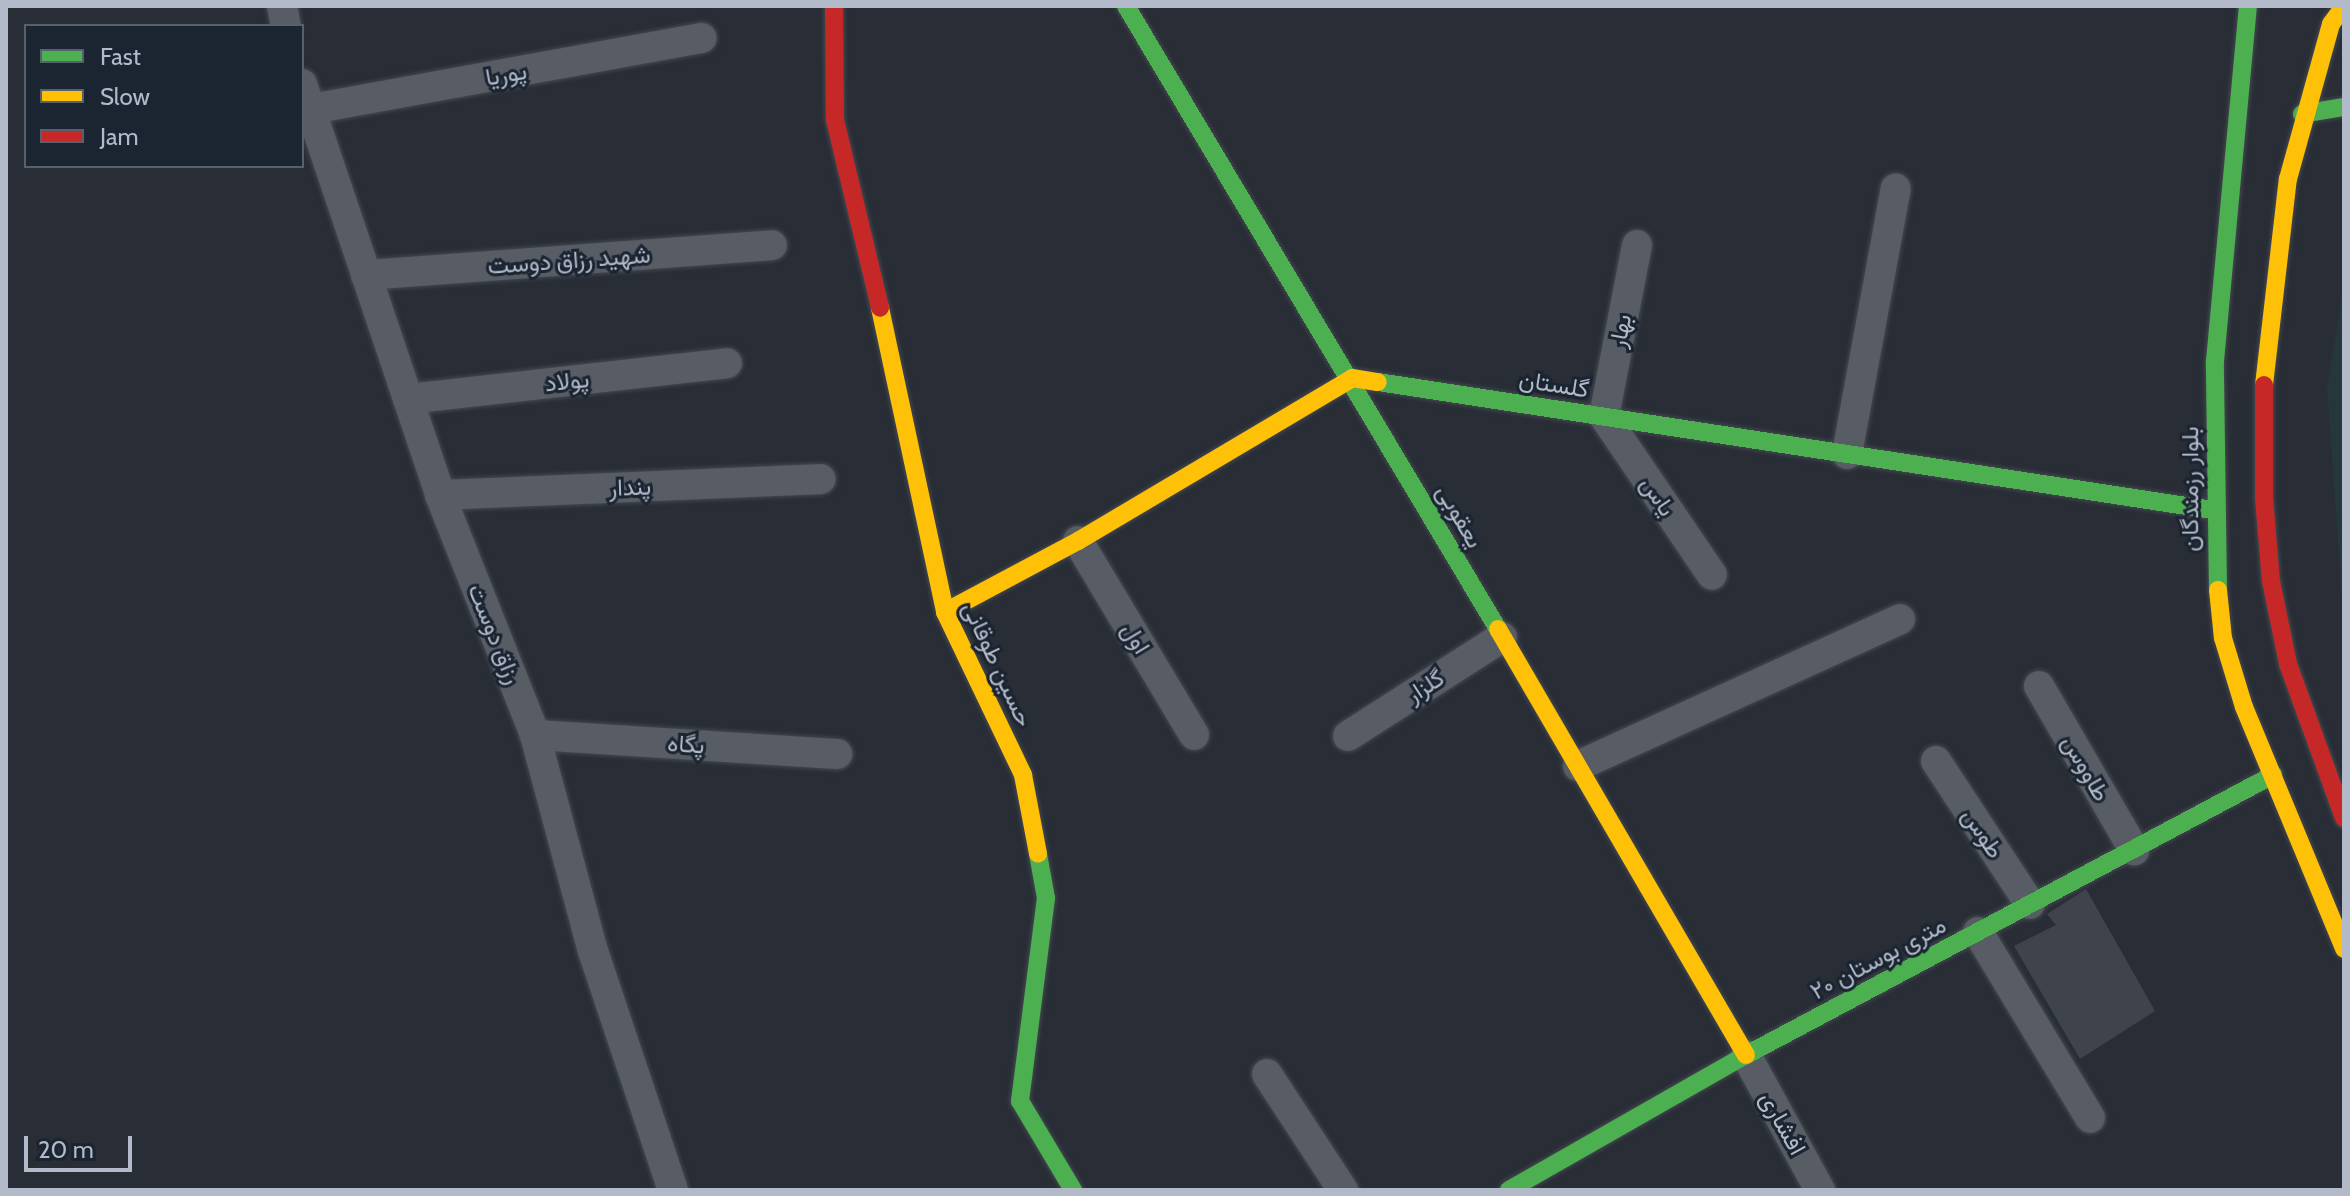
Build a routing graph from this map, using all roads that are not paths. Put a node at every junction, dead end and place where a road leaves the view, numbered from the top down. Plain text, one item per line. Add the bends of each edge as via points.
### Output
1 (834, 6) edge
2 (1126, 6) edge
3 (2248, 6) edge
4 (2344, 6) edge
5 (702, 38) dead end
6 (306, 97) edge
7 (2344, 107) edge
8 (2302, 114) junction
9 (1896, 188) dead end
10 (772, 245) dead end
11 (1637, 245) dead end
12 (366, 275) junction
13 (727, 363) dead end
14 (1352, 378) junction
15 (408, 399) junction
16 (1604, 416) junction
17 (1847, 454) junction
18 (821, 479) dead end
19 (440, 495) junction
20 (2213, 510) junction
21 (1078, 541) junction
22 (1712, 575) dead end
23 (945, 612) junction
24 (1900, 619) dead end
25 (1502, 637) junction
26 (2039, 686) dead end
27 (535, 735) junction
28 (1194, 735) dead end
29 (1348, 736) dead end
30 (837, 754) dead end
31 (1936, 761) dead end
32 (1578, 766) junction
33 (2273, 775) junction
34 (2343, 817) edge
35 (2134, 850) junction
36 (2030, 904) junction
37 (1978, 932) junction
38 (2344, 949) edge
39 (1746, 1055) junction
40 (1267, 1074) dead end
41 (2090, 1118) dead end
42 (673, 1190) edge
43 (1073, 1190) edge
44 (1343, 1190) edge
45 (1509, 1190) edge
46 (1820, 1190) edge

1 - 23 street, حسین طوقانی via 835,120 870,255
2 - 14 street, یعقوبی
3 - 20 street, بلوار رزمندگان via 2215,361
4 - 8 street via 2331,24
5 - 6 street, پوریا
6 - 12 street, رزاق دوست
7 - 8 street
8 - 34 street via 2286,194 2264,382 2271,581 2293,675
9 - 17 street
10 - 12 street, شهید رزاق دوست
11 - 16 street, بهار
12 - 15 street, رزاق دوست
13 - 15 street, پولاد
14 - 16 street, گلستان
14 - 21 street
14 - 25 street, یعقوبی
15 - 19 street, رزاق دوست
16 - 17 street, گلستان
16 - 22 street, یاس
17 - 20 street, گلستان
18 - 19 street, پندار
19 - 27 street, رزاق دوست
20 - 33 street, بلوار رزمندگان via 2223,638
21 - 23 street
21 - 28 street, اول
23 - 43 street, حسین طوقانی via 1023,775 1046,898 1020,1101
24 - 32 street
25 - 29 street, گلزار
25 - 32 street, یعقوبی
26 - 35 street, طاووس
27 - 30 street, پگاه
27 - 42 street, رزاق دوست via 593,951
31 - 36 street, طوس
32 - 39 street, یعقوبی
33 - 35 street, ۲۰ متری بوستان
33 - 38 street, بلوار رزمندگان
35 - 36 street, ۲۰ متری بوستان
36 - 37 street, ۲۰ متری بوستان
37 - 39 street, ۲۰ متری بوستان
37 - 41 street
39 - 45 street, ۲۰ متری بوستان
39 - 46 street, افشاری
40 - 44 street

